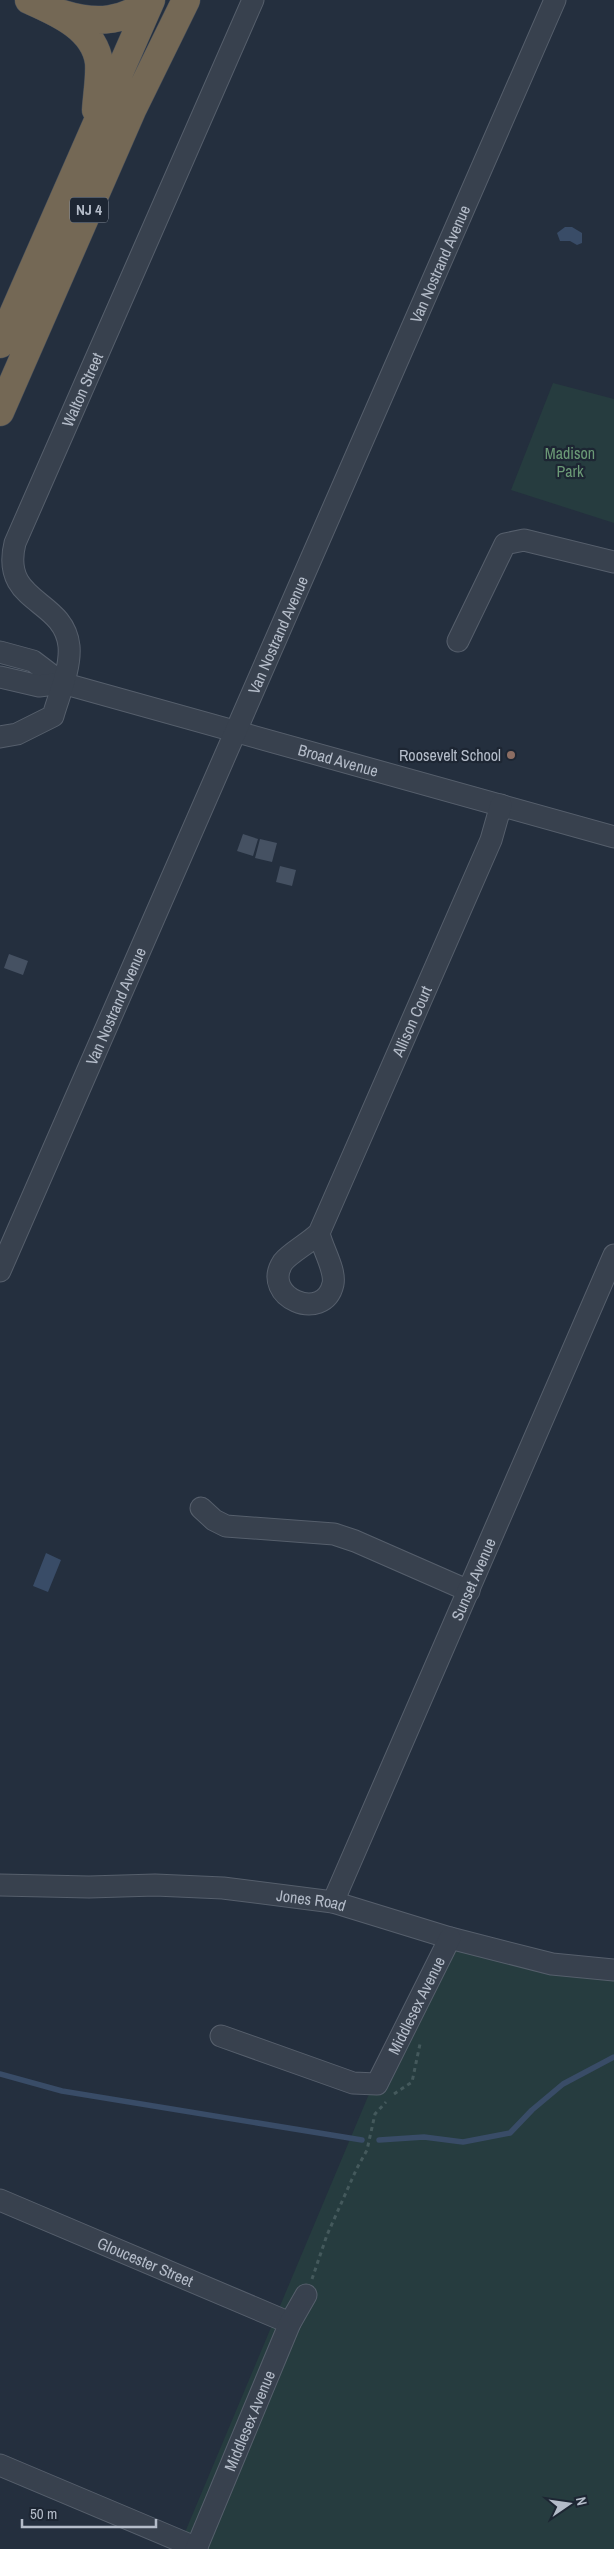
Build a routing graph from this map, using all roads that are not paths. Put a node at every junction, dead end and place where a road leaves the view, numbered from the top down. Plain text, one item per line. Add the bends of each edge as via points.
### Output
1 (29, 0) edge
2 (150, 0) edge
3 (186, 0) edge
4 (253, 0) edge
5 (556, 0) edge
6 (54, 12) junction
7 (94, 130) junction
8 (0, 344) edge
9 (0, 412) edge
10 (614, 562) edge
11 (458, 641) dead end
12 (0, 652) edge
13 (0, 677) edge
14 (62, 683) junction
15 (236, 731) junction
16 (0, 737) edge
17 (501, 806) junction
18 (614, 837) edge
19 (319, 1233) dead end
20 (614, 1255) edge
21 (0, 1271) edge
22 (202, 1508) dead end
23 (469, 1591) junction
24 (0, 1885) edge
25 (333, 1902) junction
26 (450, 1938) junction
27 (614, 1970) edge
28 (221, 2036) dead end
29 (0, 2200) edge
30 (306, 2295) road end
31 (290, 2323) junction
32 (0, 2465) edge
33 (197, 2549) edge

1 - 6 highway
2 - 6 highway via 131,13 111,20 83,19
2 - 7 highway, NJ 4
3 - 9 highway, NJ 4 via 130,116
4 - 14 street, Walton Street via 12,552 10,570 16,584 54,617 68,638 69,656
5 - 15 street, Van Nostrand Avenue
6 - 7 highway via 82,32 95,49 99,69
7 - 8 highway, NJ 4
10 - 11 street via 524,540 505,544
12 - 14 street, Broad Avenue via 33,661
13 - 14 street, Broad Avenue via 39,686
14 - 15 street, Broad Avenue
14 - 16 street, Walton Street via 53,716 17,734
15 - 17 street, Broad Avenue
15 - 21 street, Van Nostrand Avenue
17 - 18 street, Broad Avenue
17 - 19 street, Allison Court via 491,840
20 - 23 street, Sunset Avenue
22 - 23 street via 226,1526 334,1534
23 - 25 street, Sunset Avenue
24 - 25 street, Jones Road via 223,1888
25 - 26 street, Jones Road
26 - 27 street, Jones Road via 552,1964
26 - 28 street, Middlesex Avenue via 377,2084 354,2084
29 - 31 street, Gloucester Street
30 - 31 street, Middlesex Avenue
31 - 33 street, Middlesex Avenue
32 - 33 street

